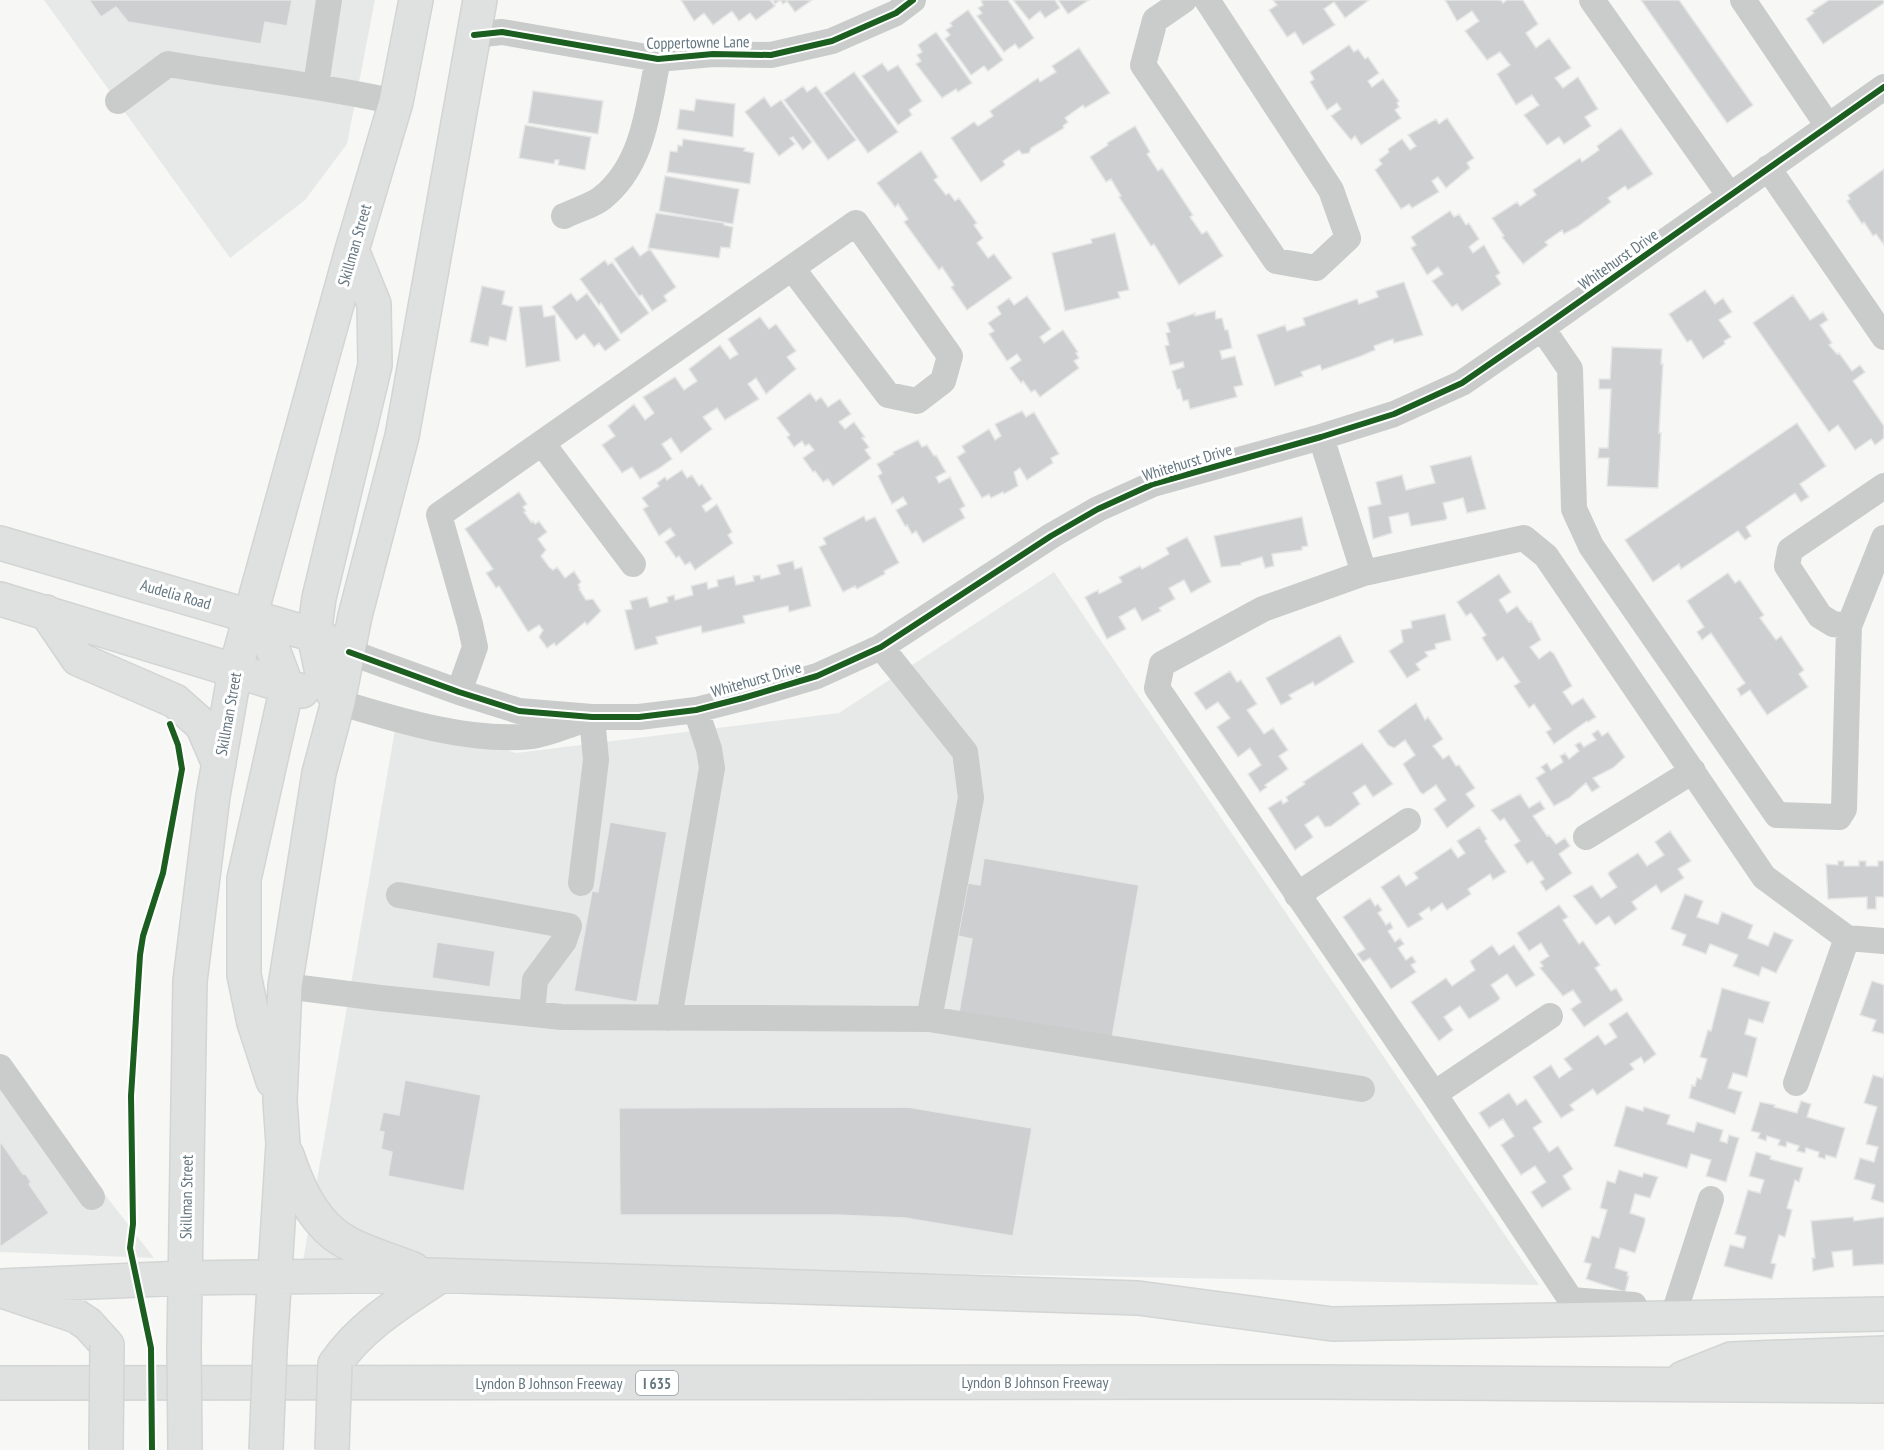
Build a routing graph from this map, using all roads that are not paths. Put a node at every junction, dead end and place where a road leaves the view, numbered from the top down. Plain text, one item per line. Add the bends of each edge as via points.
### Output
1 (330, 0) edge
2 (416, 0) edge
3 (480, 0) edge
4 (913, 0) edge
5 (1184, 0) edge
6 (1207, 0) edge
7 (1592, 0) edge
8 (1743, 0) edge
9 (474, 35) junction
10 (658, 59) junction
11 (316, 86) junction
12 (1884, 87) edge
13 (118, 101) dead end
14 (396, 102) junction
15 (1828, 126) junction
16 (1768, 168) junction
17 (1730, 196) junction
18 (564, 216) dead end
19 (352, 250) junction
20 (792, 268) junction
21 (1542, 328) junction
22 (1884, 337) edge
23 (1321, 437) junction
24 (542, 443) junction
25 (1884, 486) edge
26 (1884, 538) edge
27 (0, 543) edge
28 (633, 564) dead end
29 (1364, 573) junction
30 (0, 599) edge
31 (46, 612) junction
32 (249, 616) junction
33 (1849, 626) junction
34 (314, 635) junction
35 (882, 647) junction
36 (349, 652) junction
37 (235, 671) junction
38 (286, 687) junction
39 (459, 693) junction
40 (338, 702) junction
41 (696, 710) junction
42 (592, 717) junction
43 (219, 764) junction
44 (1693, 771) junction
45 (1408, 821) dead end
46 (1586, 837) dead end
47 (581, 883) dead end
48 (399, 895) dead end
49 (1297, 895) junction
50 (1846, 938) junction
51 (1884, 941) edge
52 (285, 986) junction
53 (532, 1014) junction
54 (1550, 1016) dead end
55 (669, 1018) junction
56 (929, 1018) junction
57 (0, 1067) edge
58 (1796, 1083) dead end
59 (1362, 1089) dead end
60 (1434, 1094) junction
61 (280, 1101) junction
62 (283, 1144) junction
63 (92, 1197) dead end
64 (1711, 1199) dead end
65 (434, 1276) junction
66 (273, 1277) junction
67 (184, 1278) junction
68 (0, 1286) edge
69 (0, 1291) edge
70 (1884, 1299) edge
71 (1677, 1304) junction
72 (1884, 1314) edge
73 (1884, 1353) edge
74 (0, 1383) edge
75 (1666, 1384) junction
76 (1884, 1386) edge
77 (106, 1450) edge
78 (185, 1450) edge
79 (266, 1450) edge
80 (332, 1450) edge

1 - 11 street
2 - 14 main road, Skillman Street
3 - 9 main road
4 - 10 street, Coppertowne Lane via 896,13 832,41 771,55 713,54
5 - 6 street via 1155,20 1143,65 1276,261 1316,268 1348,238 1330,190
7 - 17 street
8 - 15 street
9 - 10 street, Coppertowne Lane via 502,32
9 - 36 main road via 402,436
10 - 18 street via 641,142 625,173 602,198
11 - 13 street via 168,64
11 - 14 street
12 - 15 street, Whitehurst Drive
14 - 19 main road, Skillman Street
15 - 16 street, Whitehurst Drive
16 - 17 street, Whitehurst Drive
16 - 22 street
17 - 21 street, Whitehurst Drive
19 - 32 main road, Skillman Street
19 - 34 main road via 374,304 375,365 319,598
20 - 20 street via 856,223 950,356 943,381 917,400 888,395
20 - 24 street
21 - 23 street, Whitehurst Drive via 1462,383 1394,414
21 - 33 street via 1570,369 1574,508 1591,546 1777,815 1839,817 1844,809
23 - 29 street
23 - 35 street, Whitehurst Drive via 1153,484 1098,509
24 - 28 street
24 - 39 street via 438,515 475,647
25 - 33 street via 1791,550 1787,566 1820,616 1833,624
26 - 33 street
27 - 32 main road, Audelia Road
29 - 44 street via 1524,537 1546,556
29 - 49 street via 1263,609 1162,664 1157,688
30 - 31 main road
31 - 37 main road
31 - 43 main road via 78,659 175,701 202,725
32 - 34 main road, Audelia Road
32 - 37 main road, Skillman Street
32 - 38 main road via 271,644
34 - 36 main road, Audelia Road
34 - 40 main road via 322,673
35 - 41 street, Whitehurst Drive via 817,676
35 - 56 street via 964,752 971,798
36 - 39 street, Whitehurst Drive
36 - 40 main road
37 - 38 main road
37 - 43 main road, Skillman Street
38 - 40 main road
38 - 61 main road via 244,879 244,975 254,1023
39 - 42 street, Whitehurst Drive via 519,711
40 - 42 street, Whitehurst Drive via 484,737 534,736
40 - 52 main road via 319,773
41 - 42 street, Whitehurst Drive via 639,717
41 - 55 street via 712,768
42 - 47 street via 596,760
43 - 67 main road, Skillman Street via 190,981
44 - 46 street
44 - 50 street via 1764,877
45 - 49 street
48 - 53 street via 569,926 564,941 535,980
49 - 60 street
50 - 51 street
50 - 58 street
52 - 53 street
52 - 61 main road
53 - 55 street
54 - 60 street
55 - 56 street
56 - 59 street
57 - 63 street
60 - 71 street via 1571,1300
61 - 62 main road
62 - 65 main road via 298,1187 317,1216 336,1235
62 - 66 main road
64 - 71 street
65 - 66 main road
65 - 72 main road via 1138,1298 1332,1324
65 - 80 main road, bridge via 368,1325 335,1364
66 - 67 main road
66 - 79 main road, bridge
67 - 68 main road
67 - 78 main road, Skillman Street, bridge
69 - 77 main road, bridge via 76,1316 107,1345
70 - 71 street
73 - 75 main road via 1731,1359
74 - 75 main road, Lyndon B Johnson Freeway / I 635
75 - 76 main road, Lyndon B Johnson Freeway

